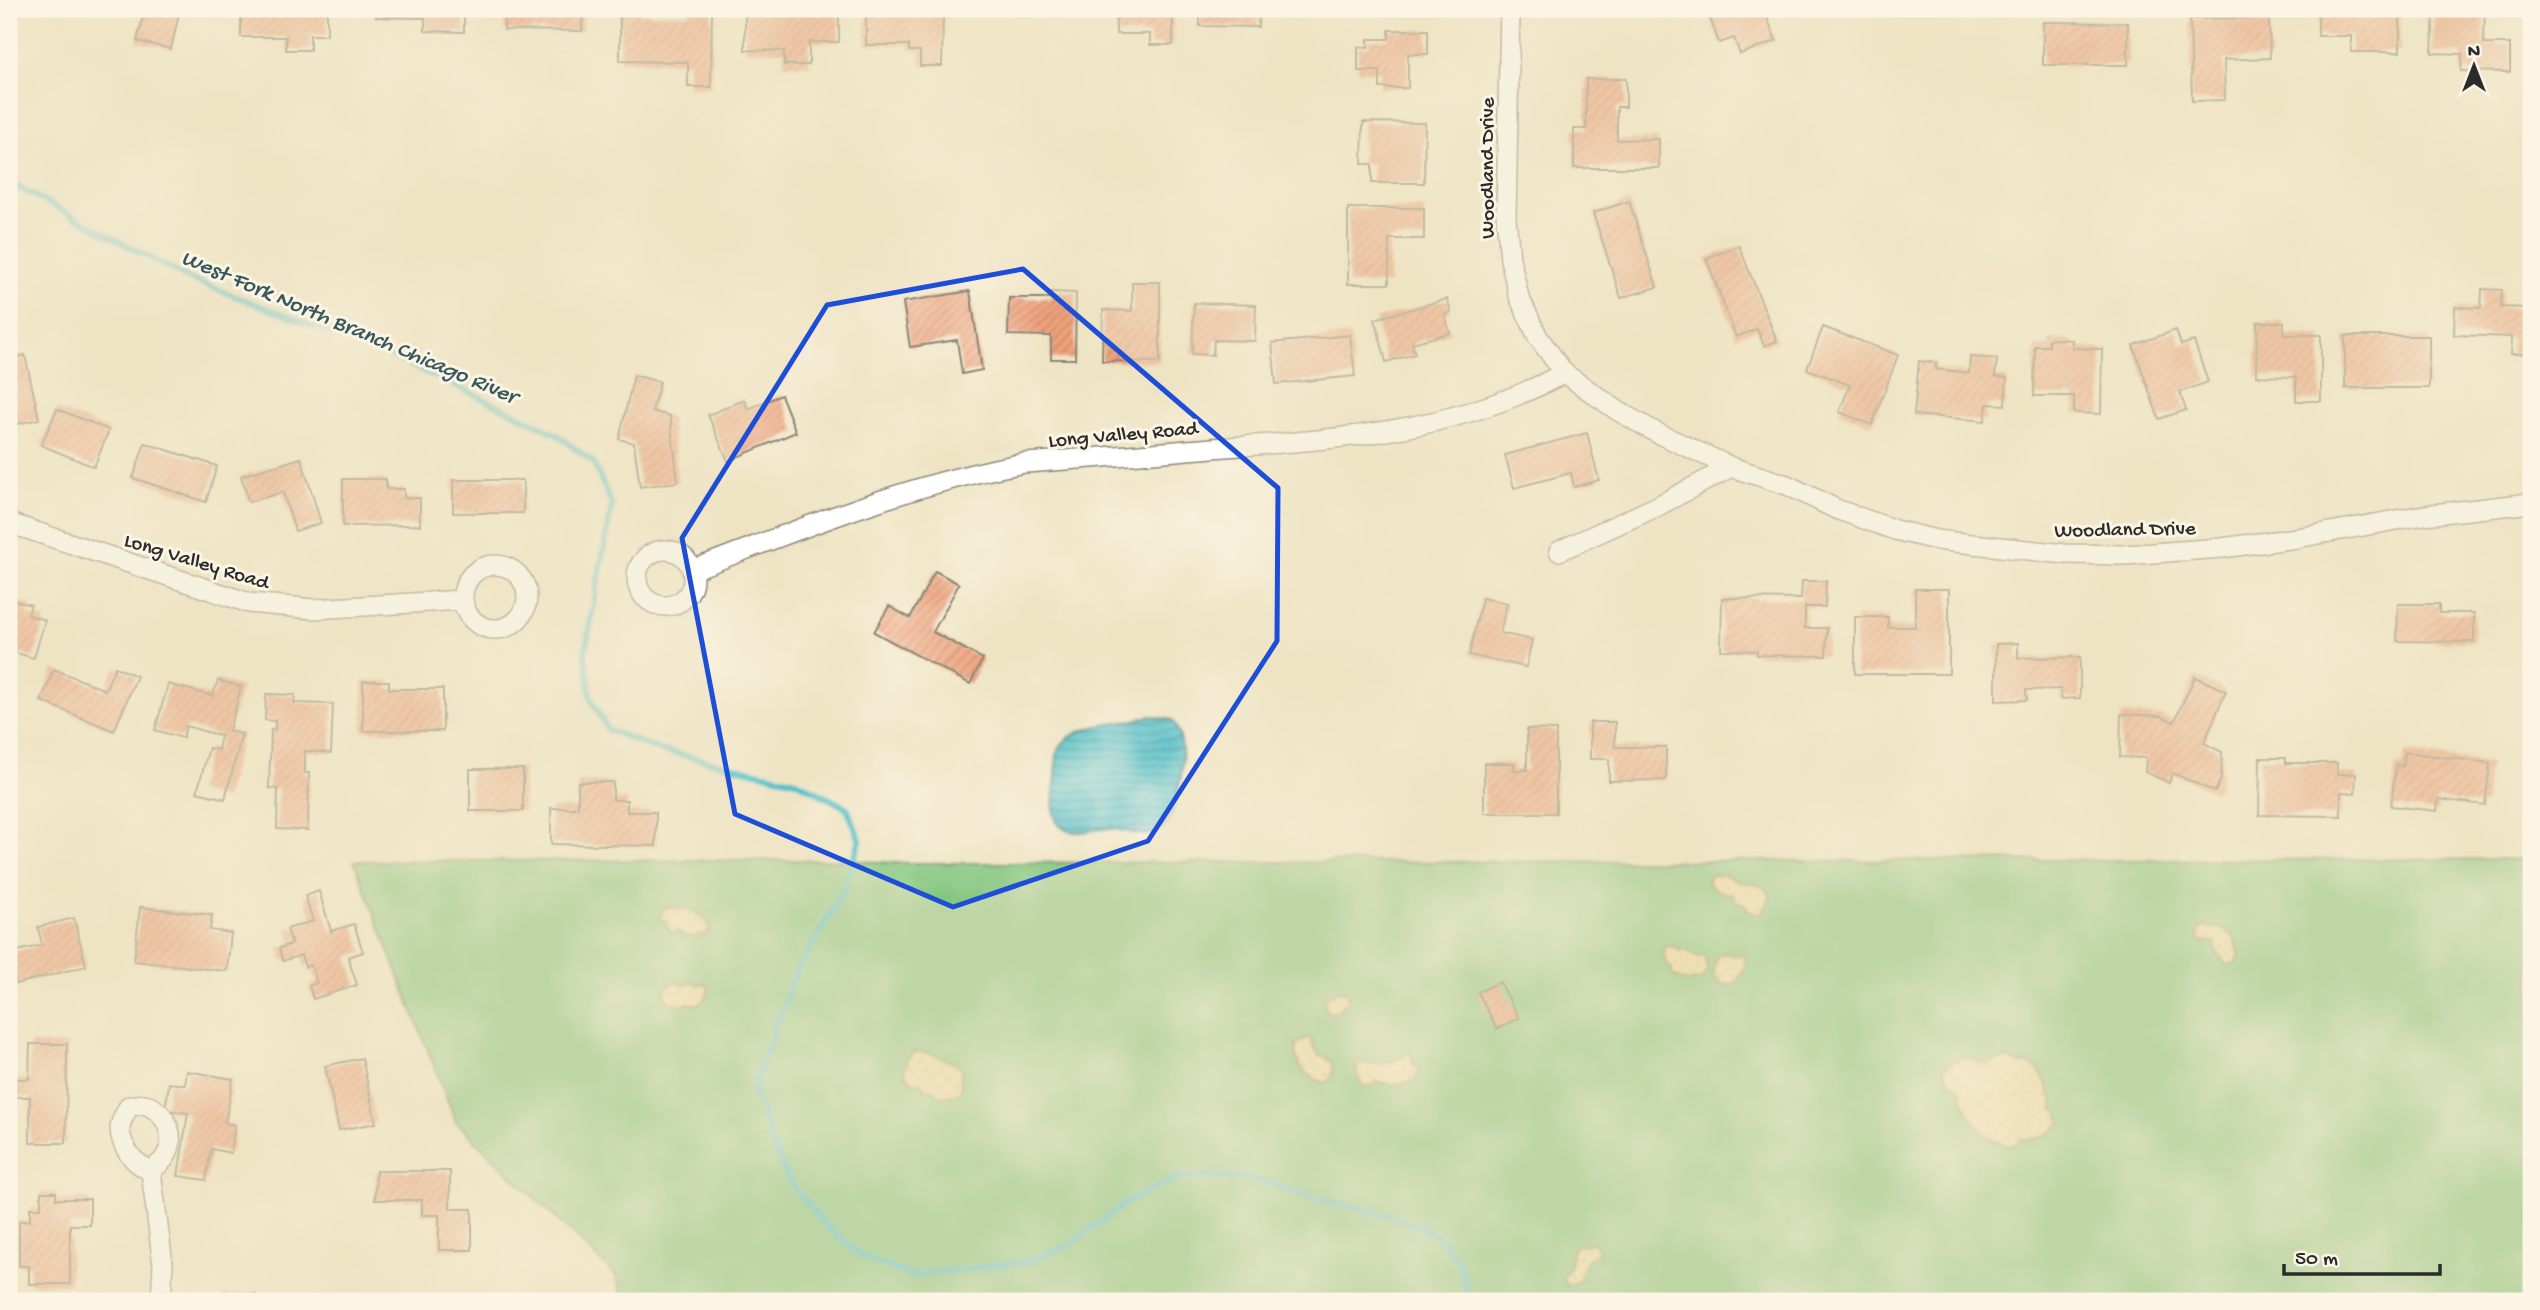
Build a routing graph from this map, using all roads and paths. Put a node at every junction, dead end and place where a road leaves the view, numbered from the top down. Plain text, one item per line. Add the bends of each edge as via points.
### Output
1 (1510, 9) edge
2 (1564, 373) junction
3 (1731, 467) junction
4 (2531, 503) edge
5 (9, 523) edge
6 (1559, 551) dead end
7 (692, 570) dead end
8 (463, 600) dead end
9 (151, 1171) dead end
10 (161, 1301) edge

1 - 2 street, Woodland Drive via 1506,217 1510,259 1518,297 1538,337
2 - 3 street, Woodland Drive via 1657,433
2 - 7 street, Long Valley Road via 1529,392 1476,410 1376,434 1026,463 949,479
3 - 4 street, Woodland Drive via 1895,530 1936,540 2065,554 2222,548 2424,515
3 - 6 street
5 - 8 street, Long Valley Road via 249,603 314,609
9 - 10 street via 163,1265

